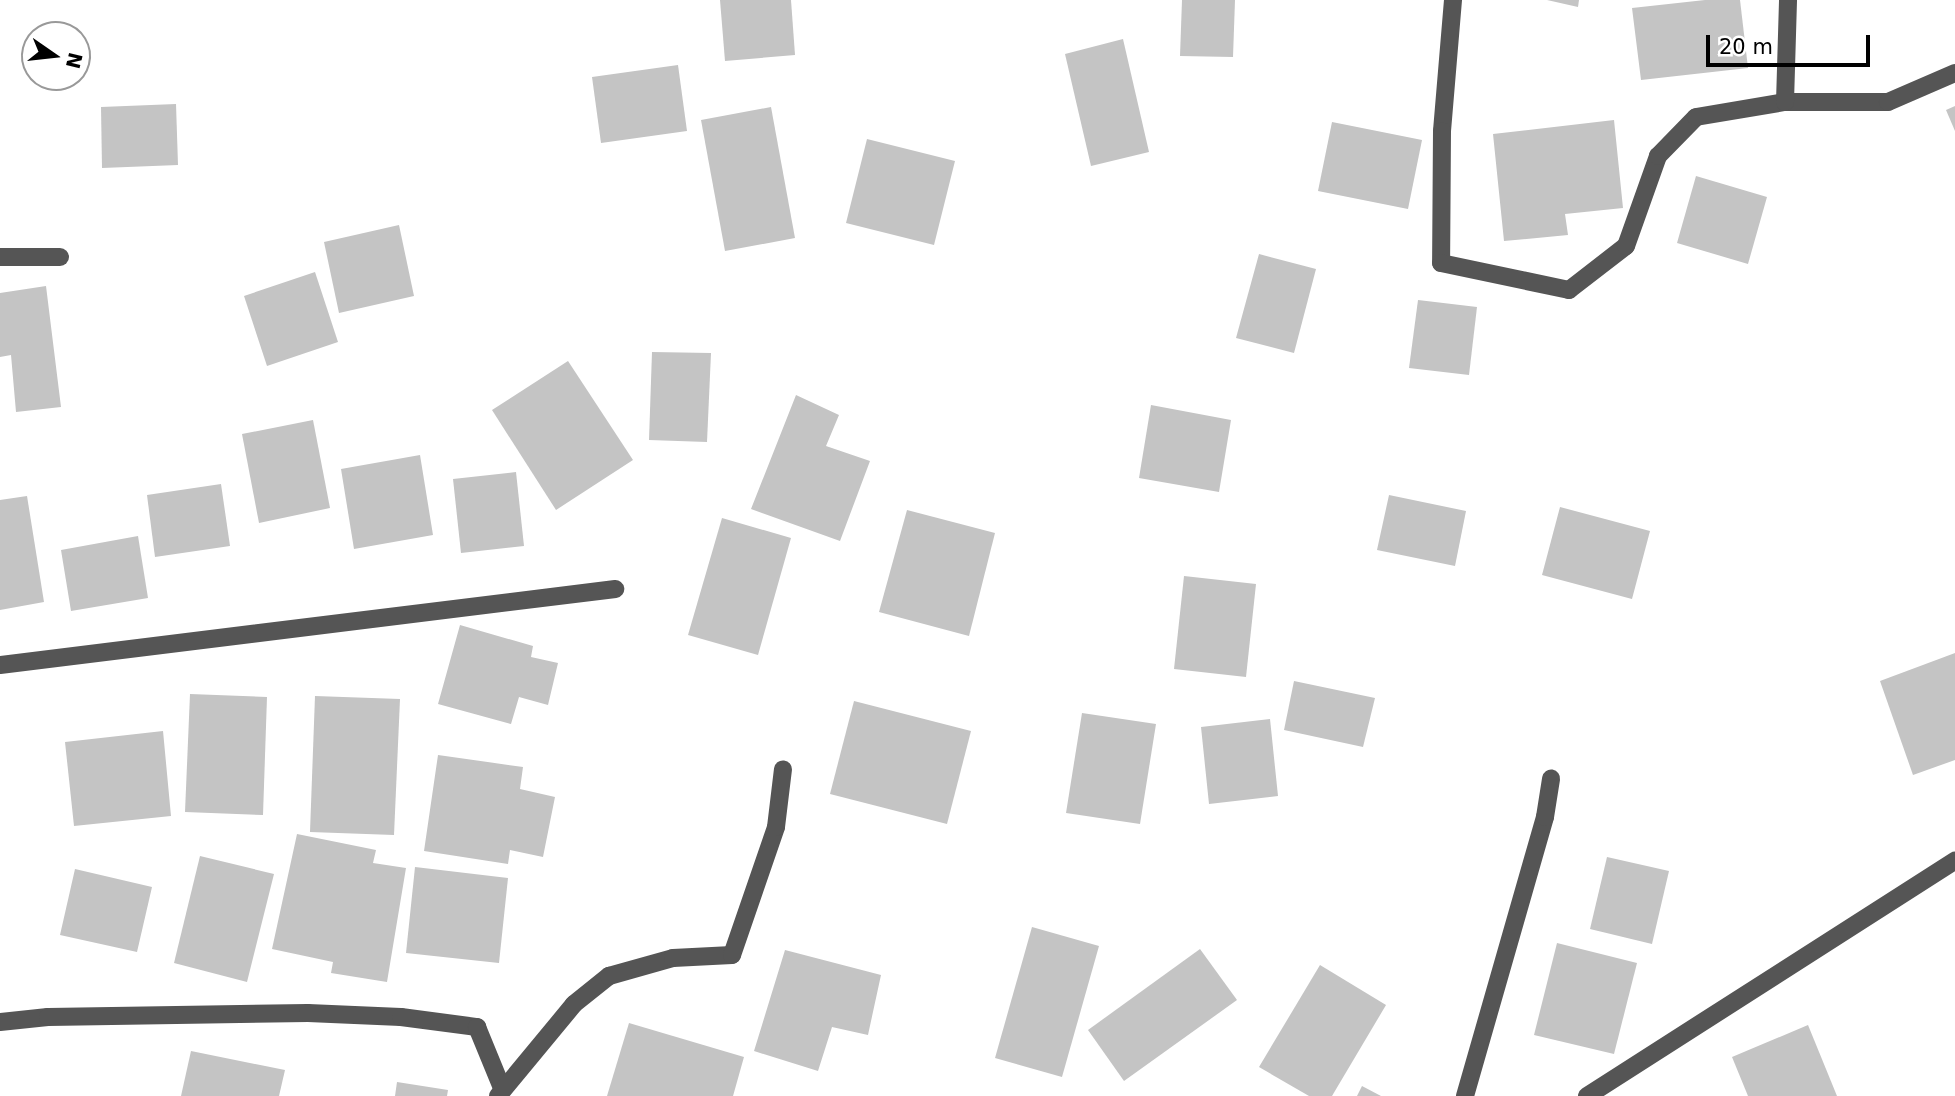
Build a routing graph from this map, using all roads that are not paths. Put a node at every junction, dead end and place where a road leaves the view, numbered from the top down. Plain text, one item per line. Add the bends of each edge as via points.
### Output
1 (1453, 0) edge
2 (1788, 0) edge
3 (1955, 73) edge
4 (1785, 102) junction
5 (0, 257) edge
6 (60, 257) dead end
7 (615, 589) dead end
8 (0, 665) edge
9 (783, 769) dead end
10 (1551, 779) dead end
11 (1955, 861) edge
12 (0, 1022) edge
13 (500, 1092) edge
14 (1465, 1096) edge
15 (1587, 1096) edge

1 - 4 street via 1441,131 1441,263 1569,290 1626,246 1658,156 1696,117
2 - 4 street
3 - 4 street via 1888,102
5 - 6 street
7 - 8 street
9 - 13 street via 776,827 732,955 673,958 609,976 574,1004
10 - 14 street via 1545,817
11 - 15 street
12 - 13 street via 48,1017 307,1013 401,1017 477,1027

